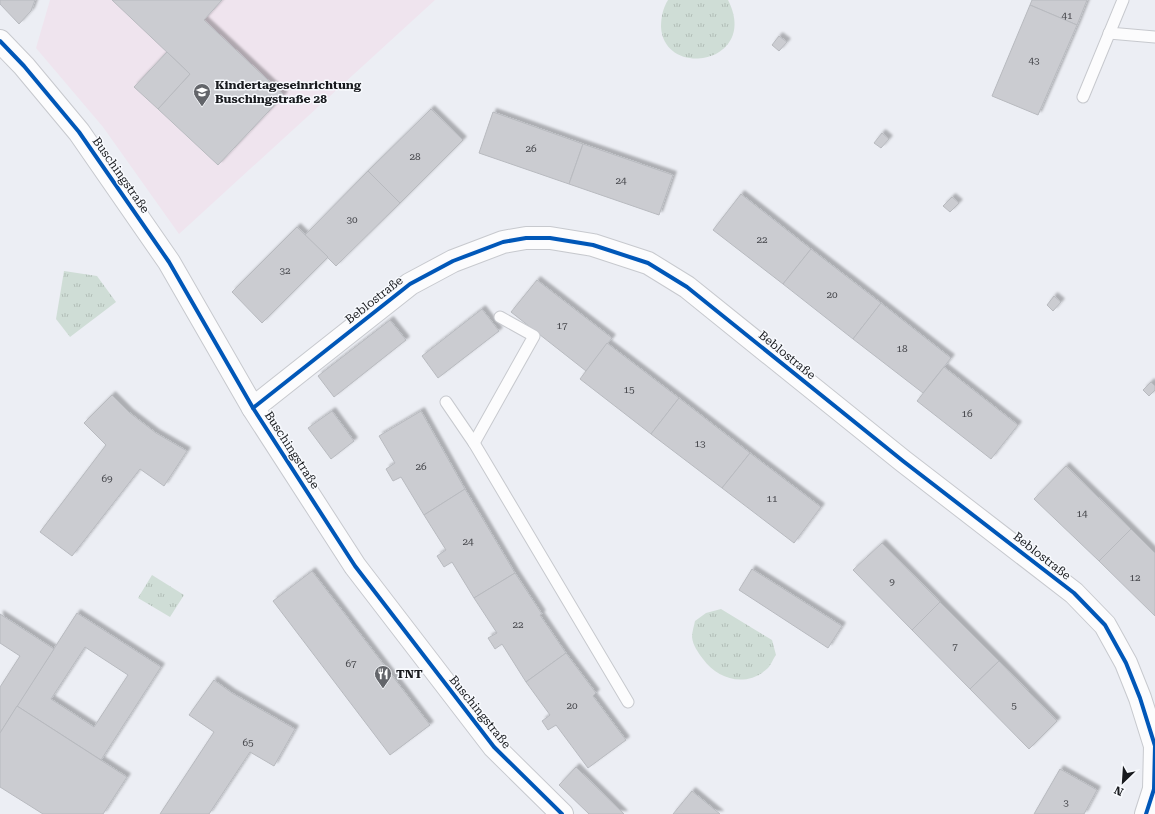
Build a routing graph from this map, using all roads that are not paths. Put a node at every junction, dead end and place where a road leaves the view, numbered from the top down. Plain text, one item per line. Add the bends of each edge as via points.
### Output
1 (1123, 0) edge
2 (1109, 33) junction
3 (1155, 37) edge
4 (0, 42) edge
5 (1083, 96) dead end
6 (500, 317) dead end
7 (446, 402) dead end
8 (253, 408) junction
9 (474, 442) junction
10 (628, 702) dead end
11 (562, 814) edge
12 (1146, 814) edge

1 - 2 lane
2 - 3 lane
2 - 5 lane
4 - 8 street, Buschingstraße via 24,66 79,132 169,262
6 - 9 lane via 534,336
7 - 9 lane
8 - 11 street, Buschingstraße via 355,566 494,747
8 - 12 street, Beblostraße via 410,284 454,261 503,242 526,238 550,238 594,246 648,263 687,287 903,461 1074,593 1105,625 1126,663 1155,746 1154,789
9 - 10 lane

